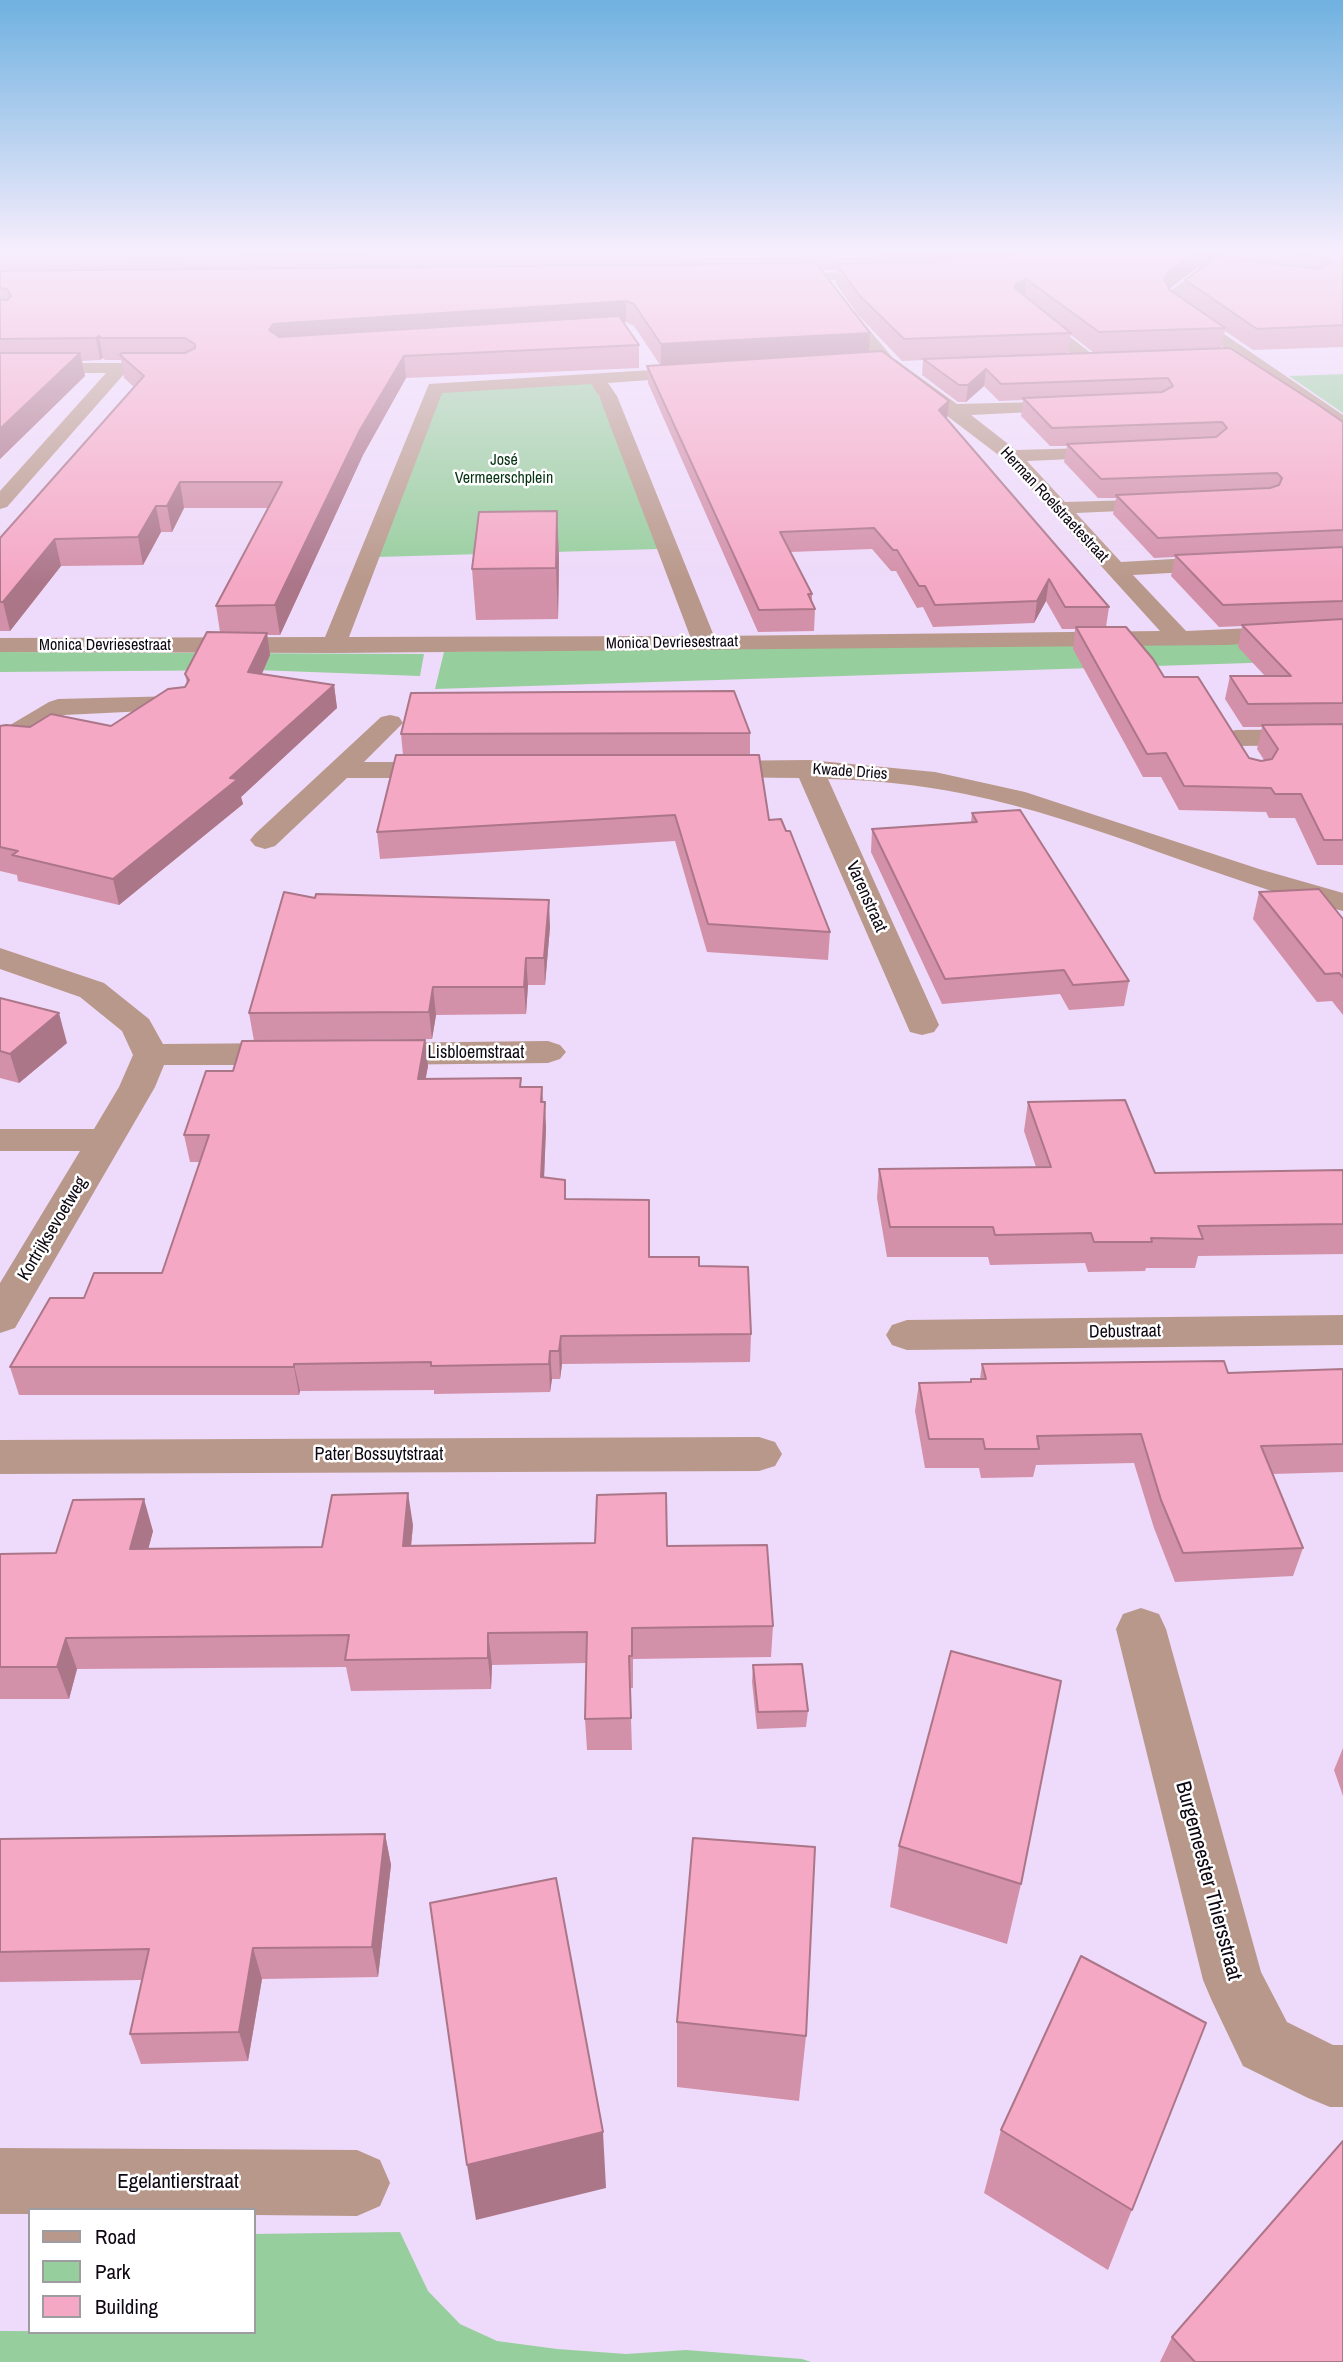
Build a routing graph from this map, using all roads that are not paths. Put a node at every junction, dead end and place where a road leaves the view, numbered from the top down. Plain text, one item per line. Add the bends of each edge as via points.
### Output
1 (864, 363) edge
2 (1257, 363) edge
3 (891, 365) junction
4 (0, 368) edge
5 (189, 368) edge
6 (924, 368) edge
7 (119, 369) junction
8 (719, 370) edge
9 (596, 378) junction
10 (1094, 405) edge
11 (953, 410) junction
12 (1343, 422) edge
13 (1132, 451) edge
14 (1012, 456) junction
15 (0, 503) edge
16 (1183, 503) edge
17 (1059, 508) junction
18 (1247, 562) edge
19 (1115, 569) junction
20 (1343, 631) edge
21 (1177, 636) junction
22 (705, 643) junction
23 (0, 645) edge
24 (333, 646) junction
25 (178, 704) edge
26 (390, 723) dead end
27 (1343, 737) edge
28 (1, 740) edge
29 (1250, 762) edge
30 (809, 768) junction
31 (677, 769) edge
32 (338, 770) junction
33 (475, 770) edge
34 (265, 839) dead end
35 (1343, 902) edge
36 (0, 958) edge
37 (922, 1025) dead end
38 (548, 1052) dead end
39 (151, 1055) junction
40 (0, 1140) edge
41 (106, 1140) junction
42 (0, 1318) edge
43 (1343, 1329) edge
44 (907, 1335) dead end
45 (759, 1454) dead end
46 (0, 1457) edge
47 (1141, 1629) dead end
48 (1343, 2076) edge
49 (0, 2181) edge
50 (357, 2183) dead end

1 - 3 street
2 - 12 street
3 - 6 street
3 - 11 street, Herman Roelstraetestraat
4 - 7 street
5 - 7 street
7 - 15 street
8 - 9 street via 652,368
9 - 22 street via 608,396
9 - 24 street via 435,388
10 - 11 street
11 - 14 street, Herman Roelstraetestraat
13 - 14 street
14 - 17 street, Herman Roelstraetestraat
16 - 17 street
17 - 19 street, Herman Roelstraetestraat
18 - 19 street
19 - 21 street, Herman Roelstraetestraat
20 - 21 street, Monica Devriesestraat
21 - 22 street, Monica Devriesestraat
22 - 24 street, Monica Devriesestraat
23 - 24 street, Monica Devriesestraat
25 - 28 street via 58,707
26 - 32 street
27 - 29 street via 1230,729
30 - 31 street, Kwade Dries
30 - 35 street, Kwade Dries via 890,774 997,794 1273,884
30 - 37 street, Varenstraat
32 - 33 street
32 - 34 street
36 - 39 street via 92,990 137,1026
38 - 39 street, Lisbloemstraat
39 - 41 street, Kortrijksevoetweg
40 - 41 street
41 - 42 street, Kortrijksevoetweg
43 - 44 street, Debustraat
45 - 46 street, Pater Bossuytstraat
47 - 48 street, Burgemeester Thiersstraat via 1233,1980 1265,2044 1330,2076
49 - 50 street, Egelantierstraat

